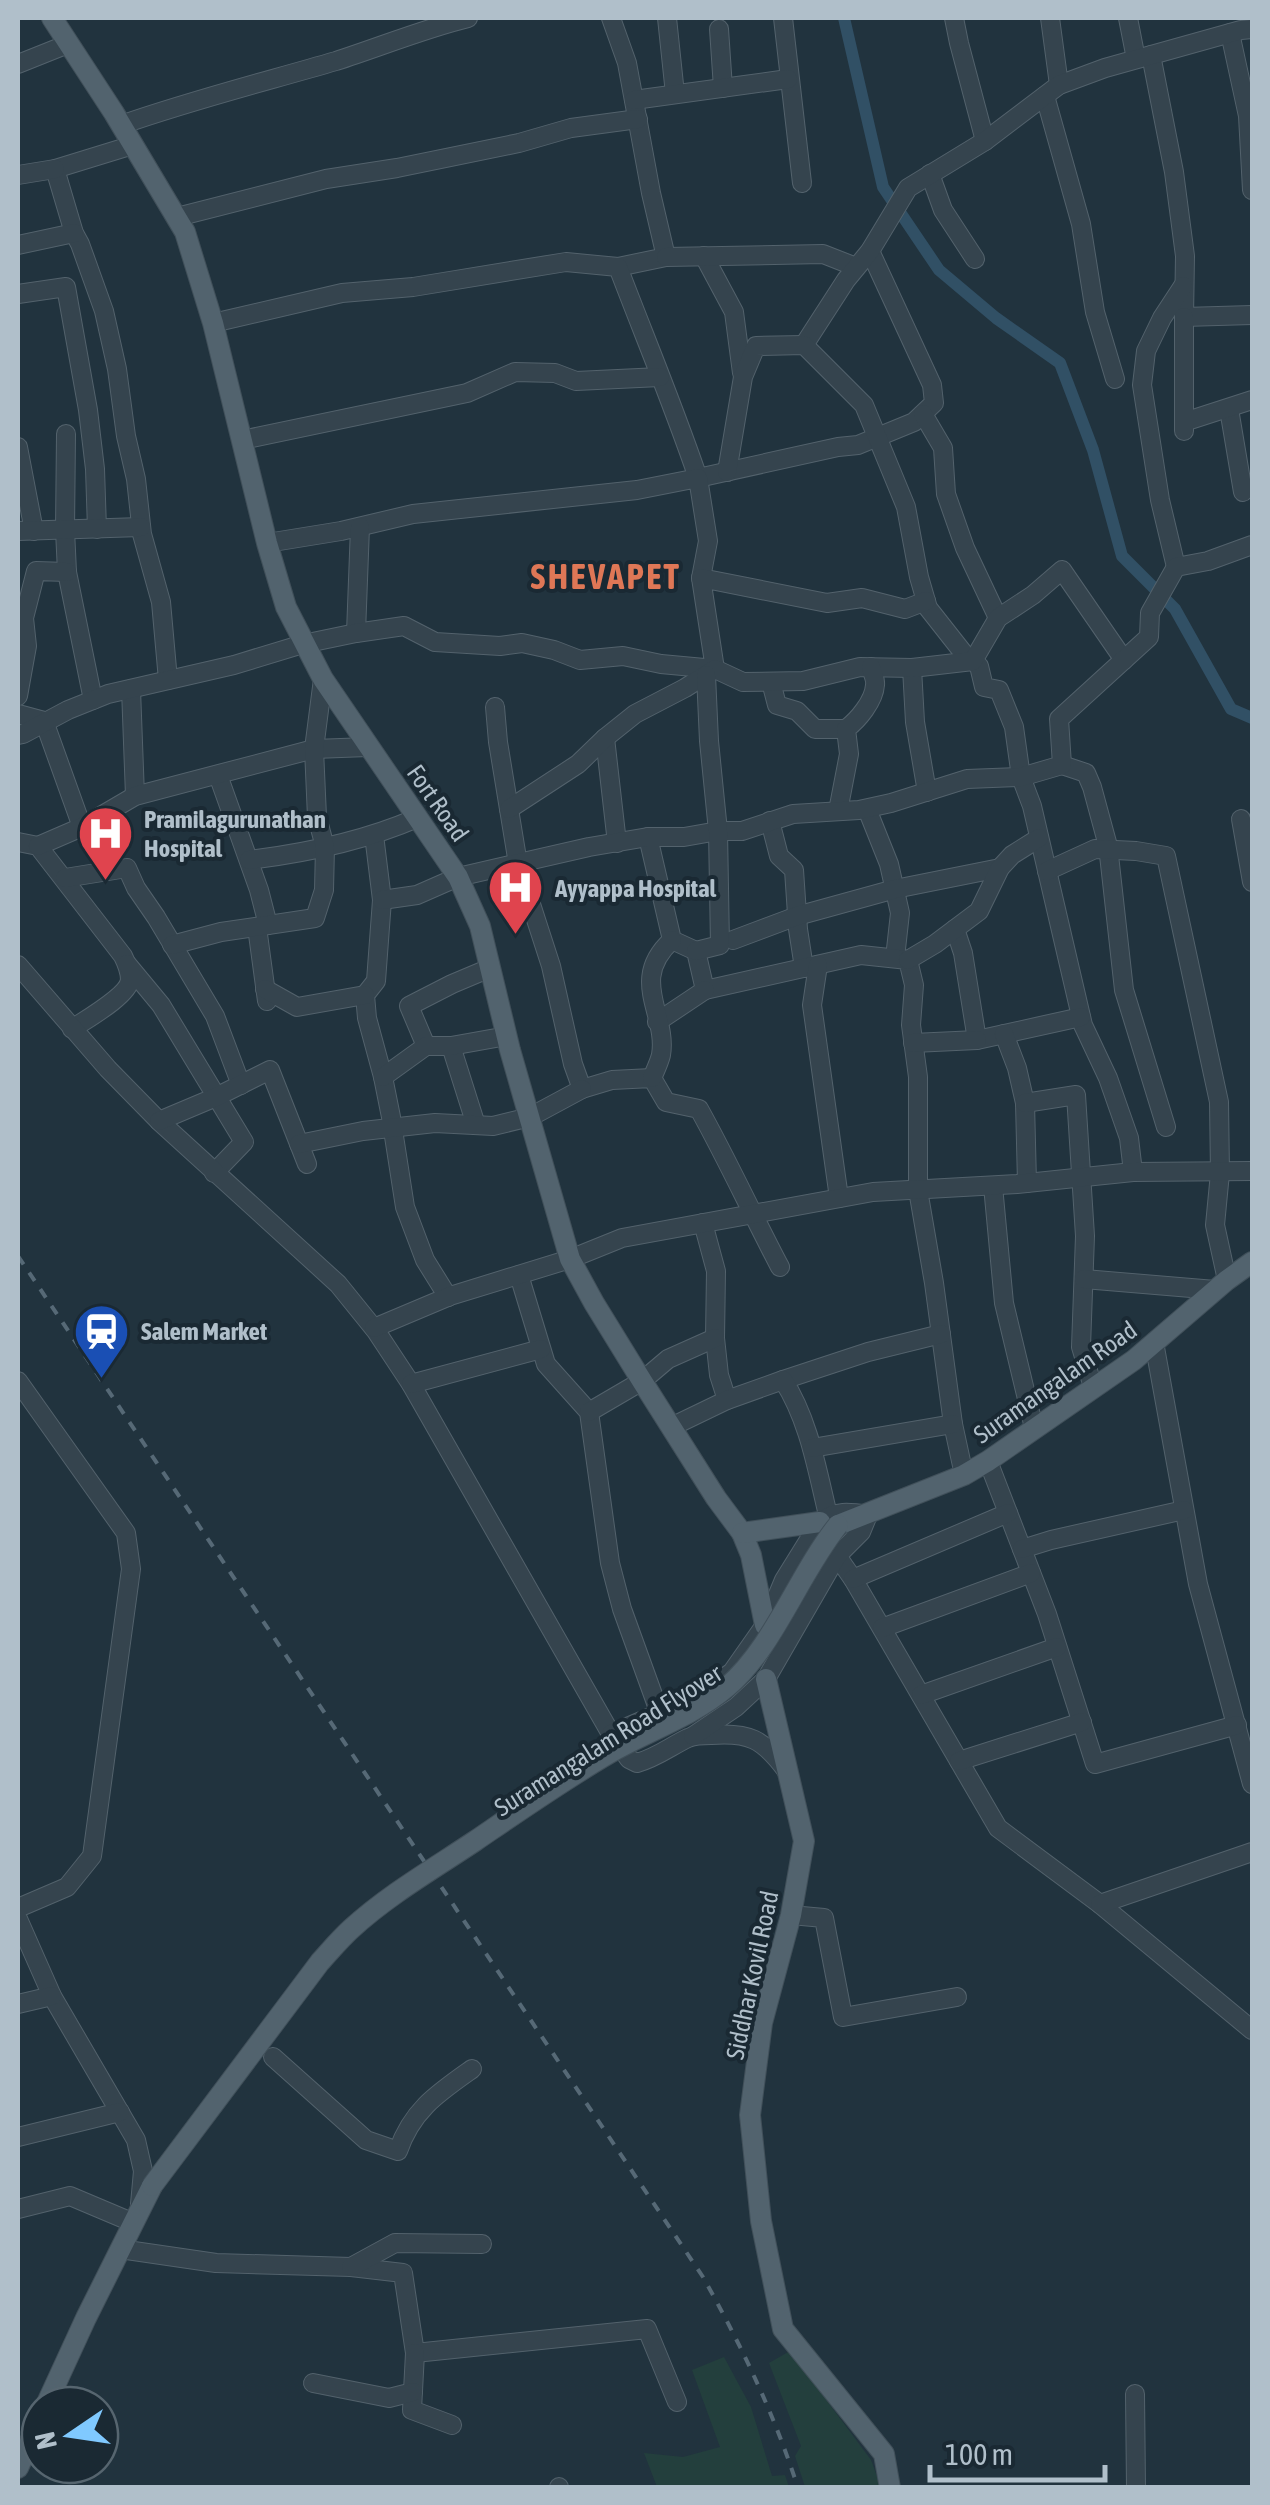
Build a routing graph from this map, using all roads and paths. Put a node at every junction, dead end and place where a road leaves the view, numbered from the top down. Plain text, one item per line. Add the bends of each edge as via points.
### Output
1 (52, 18) edge
2 (468, 18) edge
3 (611, 18) edge
4 (666, 18) edge
5 (782, 18) edge
6 (954, 18) edge
7 (1050, 18) edge
8 (1128, 18) edge
9 (719, 29) dead end
10 (1221, 29) edge
11 (1252, 29) edge
12 (68, 44) junction
13 (1144, 57) junction
14 (18, 64) edge
15 (788, 79) junction
16 (723, 88) junction
17 (1052, 91) junction
18 (675, 94) junction
19 (634, 100) junction
20 (638, 119) junction
21 (122, 125) junction
22 (985, 141) junction
23 (134, 145) junction
24 (55, 169) junction
25 (930, 174) junction
26 (18, 175) edge
27 (802, 183) dead end
28 (1252, 190) edge
29 (177, 218) junction
30 (74, 233) junction
31 (18, 245) edge
32 (870, 251) junction
33 (704, 256) junction
34 (666, 257) junction
35 (974, 260) dead end
36 (618, 267) junction
37 (856, 268) junction
38 (1184, 283) junction
39 (18, 294) edge
40 (1252, 315) edge
41 (1184, 317) junction
42 (214, 323) junction
43 (804, 345) junction
44 (660, 377) junction
45 (743, 377) junction
46 (1116, 379) dead end
47 (1252, 400) edge
48 (1229, 408) junction
49 (923, 414) junction
50 (66, 434) dead end
51 (878, 437) junction
52 (242, 440) junction
53 (18, 447) edge
54 (727, 472) junction
55 (698, 478) junction
56 (1243, 492) dead end
57 (22, 496) edge
58 (142, 526) junction
59 (360, 527) junction
60 (97, 529) junction
61 (65, 530) junction
62 (26, 531) edge
63 (267, 543) junction
64 (1252, 545) edge
65 (1176, 567) junction
66 (68, 572) junction
67 (701, 578) junction
68 (926, 601) junction
69 (998, 618) junction
70 (356, 633) junction
71 (303, 644) junction
72 (1124, 660) junction
73 (973, 661) junction
74 (871, 667) junction
75 (912, 668) junction
76 (710, 672) junction
77 (323, 679) junction
78 (168, 680) junction
79 (770, 682) junction
80 (132, 688) junction
81 (18, 696) edge
82 (93, 700) junction
83 (495, 707) dead end
84 (18, 714) edge
85 (44, 722) junction
86 (846, 729) junction
87 (18, 734) edge
88 (605, 738) junction
89 (368, 747) junction
90 (314, 749) junction
91 (1062, 765) junction
92 (218, 775) junction
93 (1020, 776) junction
94 (927, 792) junction
95 (136, 796) junction
96 (867, 809) junction
97 (509, 810) junction
98 (838, 812) junction
99 (417, 818) junction
100 (1241, 819) dead end
101 (770, 822) junction
102 (82, 827) junction
103 (718, 831) junction
104 (374, 835) junction
105 (648, 838) junction
106 (1039, 838) junction
107 (18, 842) edge
108 (617, 842) junction
109 (38, 846) junction
110 (325, 847) junction
111 (1108, 850) junction
112 (249, 860) junction
113 (518, 864) junction
114 (1000, 868) junction
115 (1047, 871) junction
116 (458, 876) junction
117 (64, 878) junction
118 (1252, 882) edge
119 (894, 890) junction
120 (382, 900) junction
121 (797, 916) junction
122 (262, 926) junction
123 (955, 929) junction
124 (672, 940) junction
125 (733, 940) dead end
126 (172, 944) junction
127 (696, 951) junction
128 (901, 959) junction
129 (126, 964) junction
130 (18, 966) edge
131 (811, 967) junction
132 (490, 968) junction
133 (705, 990) junction
134 (365, 996) junction
135 (1080, 1017) junction
136 (657, 1022) junction
137 (72, 1029) junction
138 (1004, 1034) junction
139 (507, 1036) junction
140 (976, 1040) junction
141 (914, 1043) junction
142 (426, 1046) junction
143 (450, 1046) junction
144 (383, 1077) junction
145 (652, 1078) junction
146 (241, 1084) junction
147 (582, 1089) junction
148 (216, 1097) junction
149 (1025, 1103) junction
150 (530, 1117) junction
151 (159, 1121) junction
152 (476, 1125) junction
153 (1166, 1127) dead end
154 (392, 1128) junction
155 (299, 1144) junction
156 (306, 1164) dead end
157 (1133, 1172) junction
158 (1252, 1172) edge
159 (214, 1173) junction
160 (1220, 1173) junction
161 (1081, 1177) junction
162 (1027, 1183) junction
163 (993, 1186) junction
164 (918, 1190) junction
165 (840, 1198) junction
166 (753, 1215) junction
167 (702, 1223) junction
168 (570, 1259) junction
169 (1252, 1262) edge
170 (780, 1267) dead end
171 (518, 1276) junction
172 (1084, 1279) junction
173 (1221, 1285) junction
174 (448, 1297) junction
175 (374, 1328) junction
176 (941, 1334) junction
177 (715, 1338) junction
178 (1154, 1342) junction
179 (541, 1348) junction
180 (784, 1380) junction
181 (18, 1381) edge
182 (642, 1381) junction
183 (410, 1384) junction
184 (1093, 1388) junction
185 (727, 1400) junction
186 (588, 1412) junction
187 (952, 1424) junction
188 (671, 1427) junction
189 (1034, 1428) junction
190 (812, 1448) junction
191 (988, 1462) junction
192 (964, 1475) junction
193 (1184, 1510) junction
194 (1008, 1513) junction
195 (868, 1515) junction
196 (833, 1524) junction
197 (742, 1532) junction
198 (1022, 1550) junction
199 (837, 1556) junction
200 (1031, 1573) junction
201 (853, 1579) junction
202 (765, 1625) junction
203 (882, 1628) junction
204 (1057, 1647) junction
205 (766, 1679) junction
206 (920, 1694) junction
207 (1252, 1704) edge
208 (1232, 1706) junction
209 (660, 1714) junction
210 (1082, 1722) junction
211 (1237, 1725) junction
212 (611, 1734) junction
213 (692, 1736) junction
214 (960, 1761) junction
215 (786, 1770) junction
216 (1252, 1784) edge
217 (1252, 1852) edge
218 (1100, 1904) junction
219 (18, 1908) edge
220 (791, 1915) junction
221 (18, 1920) edge
222 (52, 1996) junction
223 (957, 1996) dead end
224 (18, 2004) edge
225 (1252, 2030) edge
226 (272, 2057) dead end
227 (472, 2068) dead end
228 (120, 2112) junction
229 (18, 2137) edge
230 (18, 2209) edge
231 (137, 2218) junction
232 (482, 2244) dead end
233 (120, 2250) junction
234 (351, 2267) junction
235 (414, 2353) junction
236 (313, 2382) dead end
237 (56, 2385) edge
238 (413, 2392) junction
239 (1135, 2394) dead end
240 (676, 2402) dead end
241 (452, 2426) dead end
242 (890, 2488) edge
243 (1136, 2488) edge

1 - 12 main road, Fort Road
2 - 21 street
3 - 19 street
4 - 18 street
5 - 15 street
6 - 22 street
7 - 17 street
8 - 13 street
9 - 16 street
10 - 11 street
10 - 13 street
10 - 28 street via 1248,116
12 - 14 street
12 - 21 main road, Fort Road
13 - 17 street
13 - 38 street via 1174,172
15 - 16 street
15 - 27 street
16 - 18 street
17 - 22 street
17 - 46 street via 1095,312
18 - 19 street
19 - 20 street
20 - 29 street via 326,179
20 - 34 street
21 - 23 main road, Fort Road
22 - 25 street
23 - 24 street
23 - 29 main road, Fort Road
24 - 26 street
24 - 30 street
25 - 32 street via 908,188
25 - 35 street
29 - 42 main road, Fort Road
30 - 31 street
30 - 58 street via 118,369
32 - 37 street
32 - 49 street via 932,385 934,403
33 - 34 street
33 - 37 street via 823,254
33 - 45 street via 734,312
34 - 36 street
36 - 42 street via 566,262 342,293
36 - 44 street
37 - 43 street
38 - 41 street
38 - 65 street via 1146,351 1142,386
39 - 60 street via 66,286 88,410
40 - 41 street
41 - 48 street via 1184,426
42 - 52 main road, Fort Road
43 - 45 street via 756,346
43 - 51 street via 864,405
44 - 52 street via 576,381 515,372 467,392
44 - 55 street
45 - 54 street
47 - 48 street
48 - 56 street
49 - 51 street
49 - 69 street via 943,448 946,494 964,548
50 - 61 street
51 - 54 street
51 - 68 street via 906,507
52 - 63 main road, Fort Road
53 - 57 street
54 - 55 street
55 - 59 street via 413,514
55 - 67 street via 708,540
57 - 62 street
58 - 60 street
58 - 78 street via 161,602
59 - 63 street
59 - 70 street
60 - 61 street
61 - 62 street
61 - 66 street
63 - 71 main road, Fort Road
64 - 65 street
65 - 72 street via 1150,613 1149,637
66 - 81 street via 36,571 24,618 27,646
66 - 82 street
67 - 68 street via 827,603 862,598 904,610
67 - 76 street
68 - 73 street
69 - 72 street via 1062,570
69 - 73 street
70 - 71 street
70 - 76 street via 404,626 435,642 522,643 580,660 624,656
71 - 77 main road, Fort Road
71 - 78 street
72 - 91 street via 1058,719
73 - 75 street
73 - 93 street via 984,686 998,690 1004,702
74 - 75 street
74 - 79 street
74 - 86 street via 876,684 868,704
75 - 94 street
76 - 79 street
76 - 88 street
76 - 103 street
77 - 89 main road, Fort Road
77 - 90 street
78 - 80 street
79 - 86 street via 776,705 797,711 814,729
80 - 82 street
80 - 95 street
82 - 85 street
83 - 97 street
84 - 85 street
85 - 87 street
85 - 102 street
86 - 98 street via 849,754
88 - 97 street
88 - 108 street
89 - 90 street
89 - 99 main road, Fort Road
90 - 92 street
90 - 110 street
91 - 93 street
91 - 111 street via 1086,773
92 - 95 street
92 - 112 street
93 - 94 street via 967,779
93 - 106 street
94 - 96 street
95 - 102 street
96 - 98 street
96 - 119 street
97 - 113 street
98 - 101 street
99 - 104 street
99 - 116 main road, Fort Road
100 - 118 street
101 - 103 street
101 - 121 street via 779,856 794,870
102 - 109 street
103 - 105 street
103 - 127 street via 720,945
104 - 110 street
104 - 120 street
105 - 108 street
105 - 124 street
106 - 114 street
106 - 115 street
107 - 109 street
108 - 113 street
109 - 117 street
110 - 112 street
110 - 122 street via 324,890 315,918
111 - 115 street via 1095,849
111 - 153 street via 1124,990
111 - 160 street via 1166,856 1219,1102
112 - 122 street
113 - 116 street
113 - 147 street
114 - 119 street
114 - 123 street via 979,911
115 - 135 street
116 - 120 street via 416,895
116 - 132 main road, Fort Road
117 - 126 street via 127,868
117 - 129 street
119 - 121 street
119 - 128 street
120 - 134 street via 376,982
121 - 125 street
121 - 131 street
122 - 126 street
122 - 134 street via 266,995 297,1007
123 - 128 street
123 - 140 street
124 - 127 street
124 - 136 street via 658,952 650,988
126 - 146 street via 215,1016
127 - 133 street
128 - 131 street via 861,955
128 - 141 street via 914,985
129 - 137 street via 125,992
129 - 148 street via 161,1005
130 - 137 street
131 - 133 street
131 - 165 street
132 - 139 main road, Fort Road
132 - 142 street via 409,1006
133 - 136 street
134 - 144 street
135 - 138 street
135 - 157 street via 1124,1123
136 - 145 street via 660,1057
137 - 151 street
138 - 140 street
138 - 149 street
139 - 143 street
139 - 150 main road, Fort Road
140 - 141 street
141 - 164 street
142 - 143 street
142 - 144 street
143 - 152 street
144 - 154 street
145 - 147 street
145 - 166 street via 666,1102 699,1109
146 - 148 street
146 - 155 street via 270,1070
147 - 150 street
148 - 151 street
148 - 159 street via 244,1142
149 - 161 street via 1076,1095
149 - 162 street
150 - 152 street
150 - 168 main road, Fort Road
151 - 159 street
152 - 154 street
154 - 155 street
154 - 174 street via 405,1207
155 - 156 street
157 - 160 street
157 - 161 street
158 - 160 street
159 - 175 street via 338,1284
160 - 173 street
161 - 162 street
161 - 172 street
162 - 163 street
163 - 164 street
163 - 189 street via 1004,1303
164 - 165 street
164 - 176 street
165 - 166 street
166 - 167 street
166 - 170 street
167 - 168 street via 622,1238
167 - 177 street via 716,1271
168 - 171 street
168 - 182 main road, Fort Road
169 - 173 main road, Suramangalam Road
171 - 174 street
171 - 179 street
172 - 173 street
172 - 184 street via 1081,1347
173 - 178 main road, Suramangalam Road
174 - 175 street
175 - 183 street
176 - 180 street
176 - 187 street
177 - 182 street via 668,1359
177 - 185 street
178 - 184 main road, Suramangalam Road
178 - 193 street
179 - 183 street
179 - 186 street via 546,1364
180 - 185 street
180 - 190 street
181 - 219 street via 126,1532 131,1569 92,1856 67,1887
182 - 186 street
182 - 188 main road, Fort Road
183 - 212 street
184 - 189 main road, Suramangalam Road
185 - 188 street
186 - 209 street via 610,1563
187 - 190 street
187 - 192 street
188 - 197 main road, Fort Road
189 - 191 main road, Suramangalam Road
190 - 196 street
191 - 192 main road, Suramangalam Road
191 - 194 street
192 - 195 main road, Suramangalam Road
193 - 198 street
193 - 208 street
194 - 198 street
194 - 201 street
195 - 196 main road, Suramangalam Road Flyover
195 - 199 street
196 - 197 main road
196 - 202 street via 784,1580
196 - 231 main road, Suramangalam Road Flyover via 828,1553 771,1650 739,1690 579,1782 358,1936
197 - 202 main road, Fort Road
198 - 200 street
199 - 201 street
199 - 205 street
200 - 203 street
200 - 204 street
201 - 203 street
202 - 209 street via 732,1672
203 - 206 street
204 - 206 street
204 - 210 street
205 - 213 street
205 - 215 main road, Siddhar Kovil Road
206 - 214 street
207 - 208 street
208 - 211 street
209 - 212 street
210 - 211 street via 1096,1764
210 - 214 street
211 - 216 street
212 - 213 street via 638,1763
213 - 215 street via 736,1733 754,1739
214 - 218 street via 998,1828
215 - 220 main road, Siddhar Kovil Road via 804,1841
217 - 218 street
218 - 225 street
220 - 223 street via 824,1918 843,2016
220 - 242 main road, Siddhar Kovil Road via 762,2023 750,2116 761,2221 783,2329 884,2454
221 - 222 street
222 - 224 street
222 - 228 street
226 - 227 street via 366,2140 398,2151 428,2100
228 - 229 street
228 - 231 street via 143,2172
230 - 231 street via 70,2196
231 - 233 main road
232 - 234 street via 395,2243
233 - 234 street via 216,2263
233 - 237 main road
234 - 235 street via 404,2272
235 - 238 street
235 - 240 street via 647,2329
236 - 238 street via 389,2398
238 - 241 street via 412,2410
239 - 243 street

